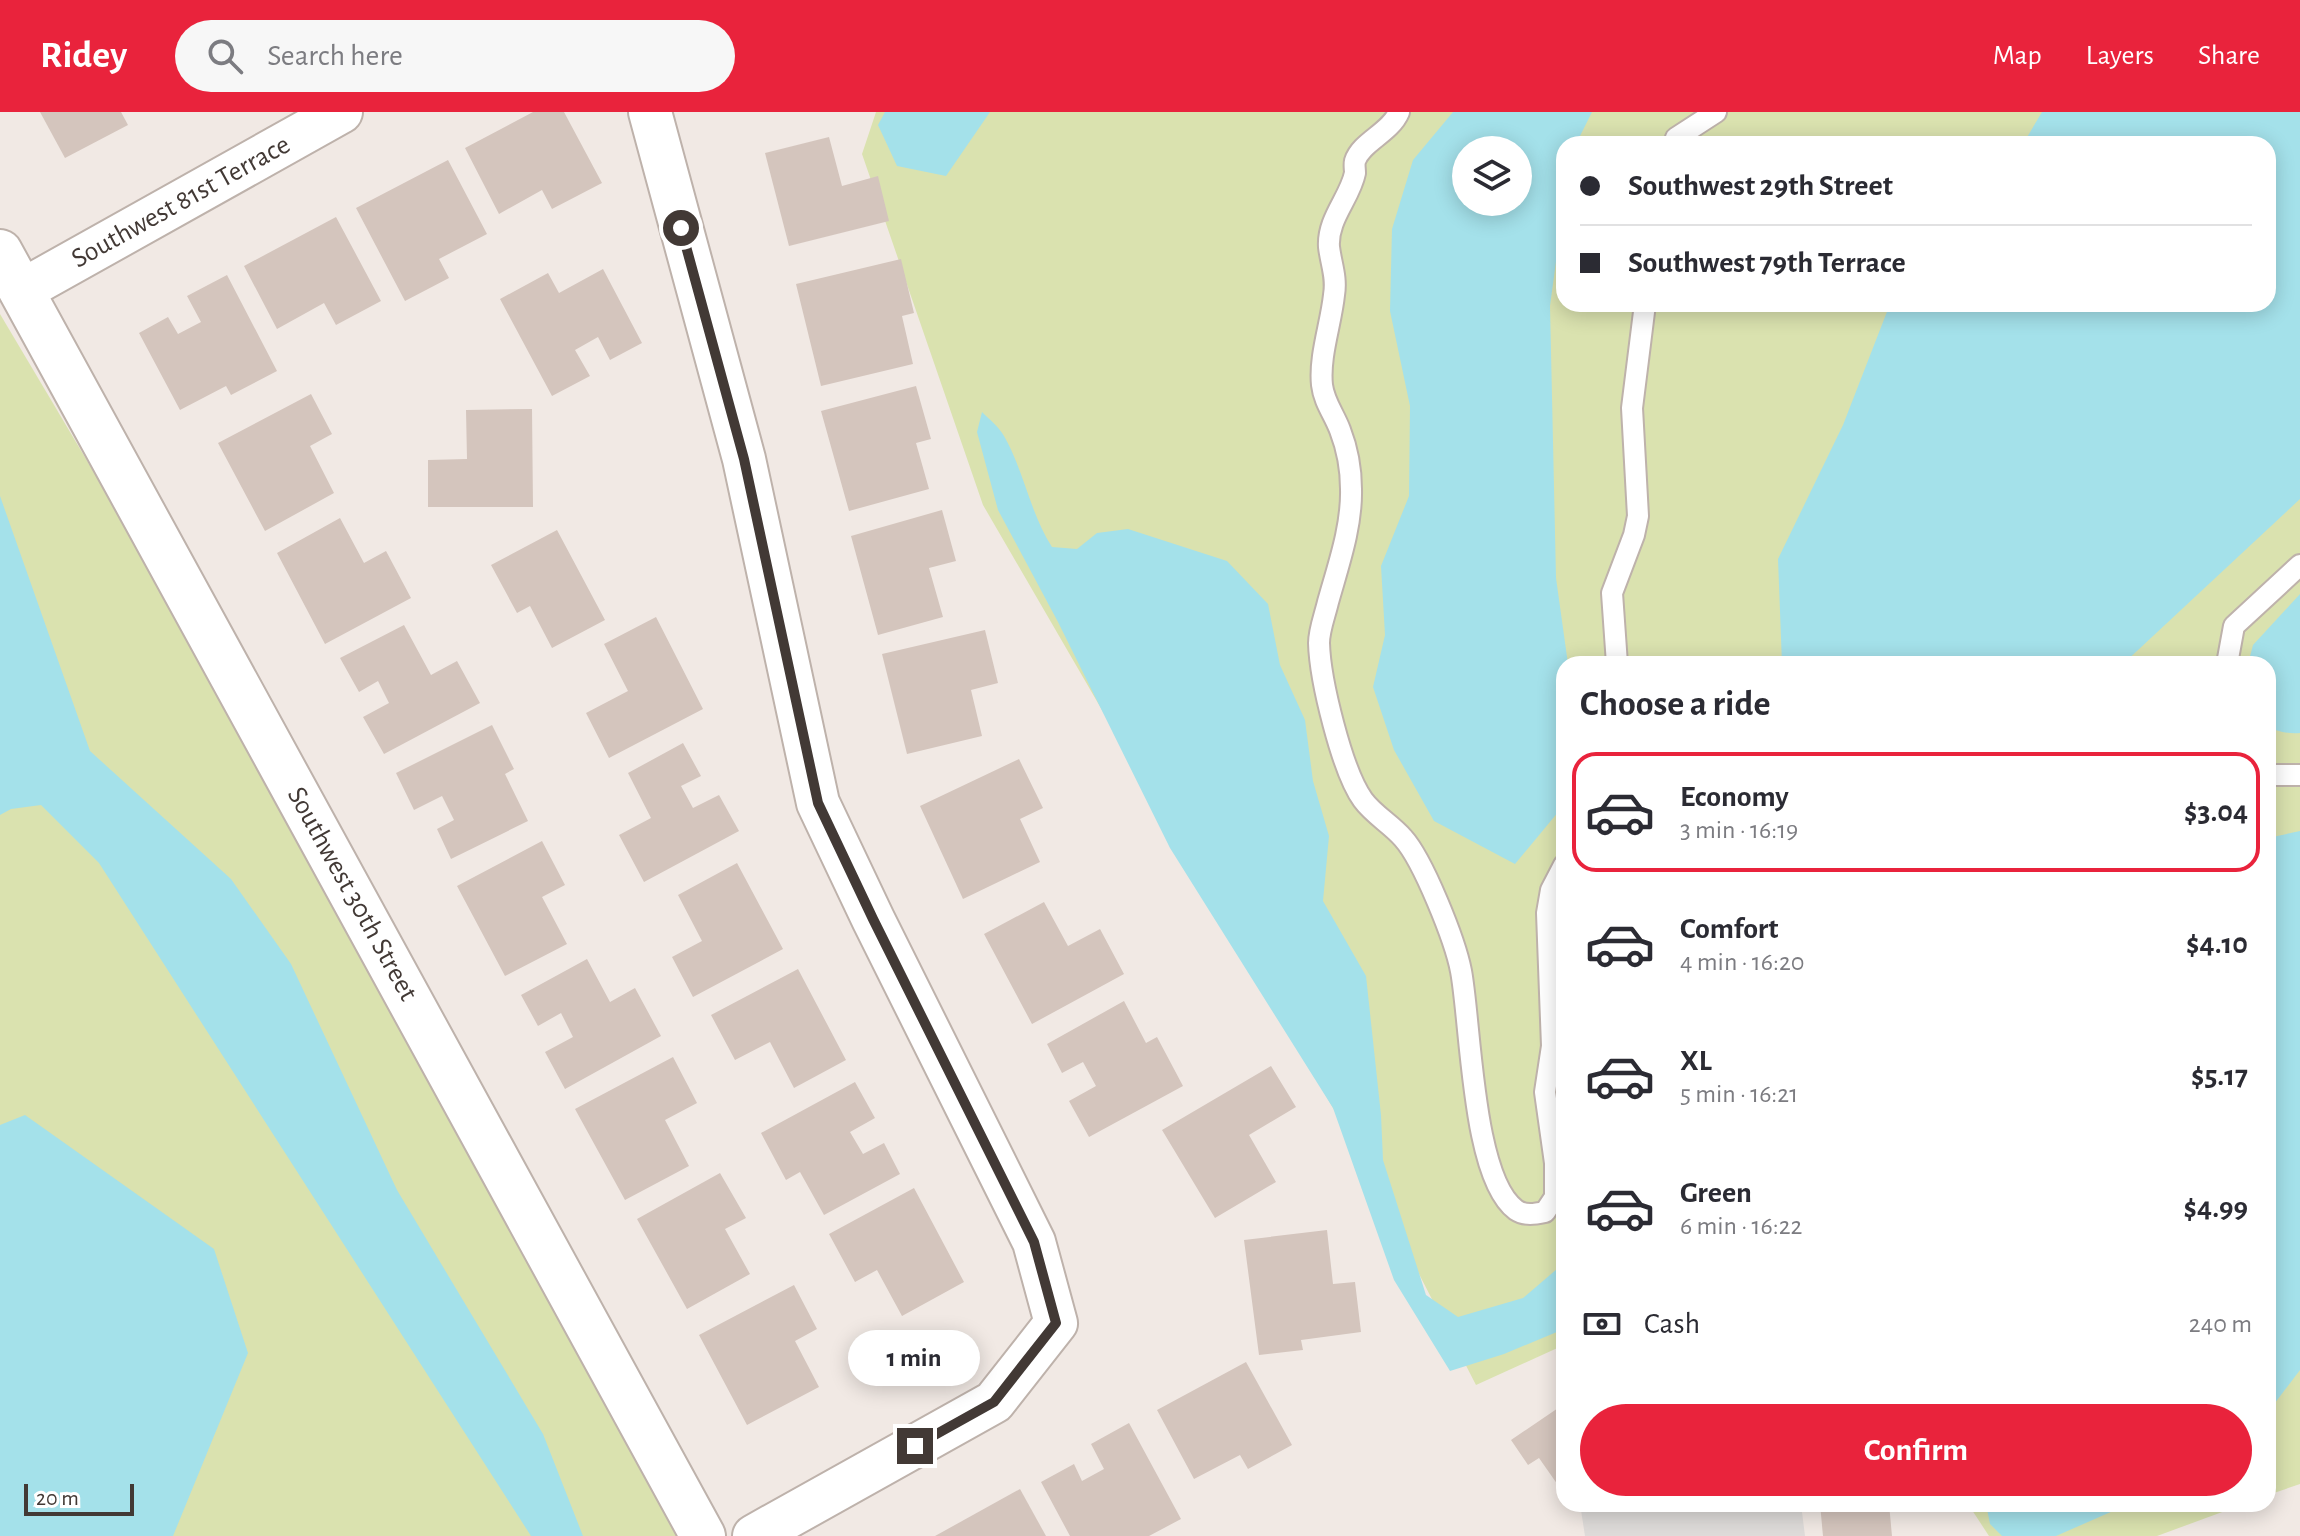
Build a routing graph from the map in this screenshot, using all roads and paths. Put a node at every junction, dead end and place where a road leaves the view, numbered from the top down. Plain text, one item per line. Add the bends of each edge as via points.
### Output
1 (341, 112) edge
2 (650, 112) edge
3 (1399, 112) edge
4 (1716, 112) edge
5 (1679, 136) edge
6 (0, 252) edge
7 (21, 291) junction
8 (1644, 312) edge
9 (2300, 565) edge
10 (1616, 656) edge
11 (2228, 656) edge
12 (2276, 775) edge
13 (2300, 775) edge
14 (1556, 880) edge
15 (703, 1536) edge
16 (754, 1536) edge

1 - 7 street, Southwest 81st Terrace
2 - 16 street via 744,459 818,803 1034,1242 1056,1323 994,1402
3 - 14 lane via 1355,159 1355,173 1330,231 1335,293 1321,383 1349,462 1351,492 1319,640 1321,665 1352,782 1364,802 1418,858 1457,953 1473,1093 1491,1166 1502,1194 1528,1215 1545,1212 1555,1197 1545,1092 1552,1046 1547,913
4 - 5 lane
6 - 7 street, Southwest 30th Street
7 - 15 street, Southwest 30th Street
8 - 10 lane via 1632,408 1638,516 1612,593
9 - 11 lane via 2234,626
12 - 13 lane

